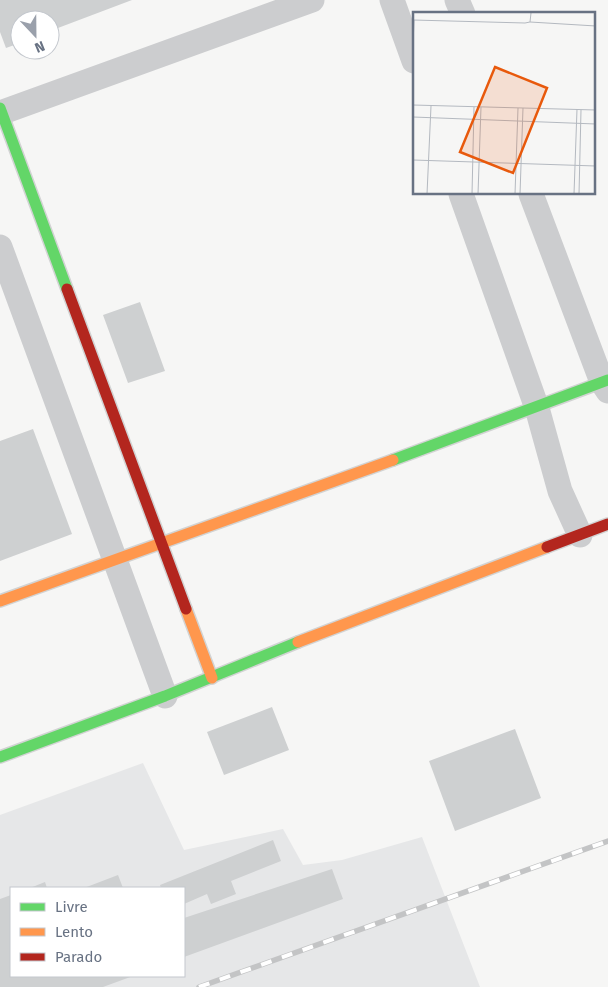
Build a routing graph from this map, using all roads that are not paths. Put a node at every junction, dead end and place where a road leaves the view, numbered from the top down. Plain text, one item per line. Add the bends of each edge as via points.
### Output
1 (312, 0) edge
2 (392, 0) edge
3 (457, 0) edge
4 (461, 12) edge
5 (413, 58) edge
6 (1, 111) edge
7 (461, 195) edge
8 (531, 195) edge
9 (0, 247) edge
10 (606, 384) edge
11 (538, 408) junction
12 (608, 524) edge
13 (580, 535) junction
14 (163, 544) junction
15 (115, 559) junction
16 (0, 601) edge
17 (212, 678) junction
18 (165, 696) junction
19 (0, 757) edge

1 - 6 street
2 - 5 street
3 - 4 street
6 - 14 street
7 - 11 street
8 - 10 street
9 - 15 street
10 - 11 street
11 - 13 street via 560,491
11 - 14 street
12 - 13 street
13 - 17 street via 351,621
14 - 15 street
14 - 17 street
15 - 16 street
15 - 18 street
17 - 18 street
18 - 19 street

